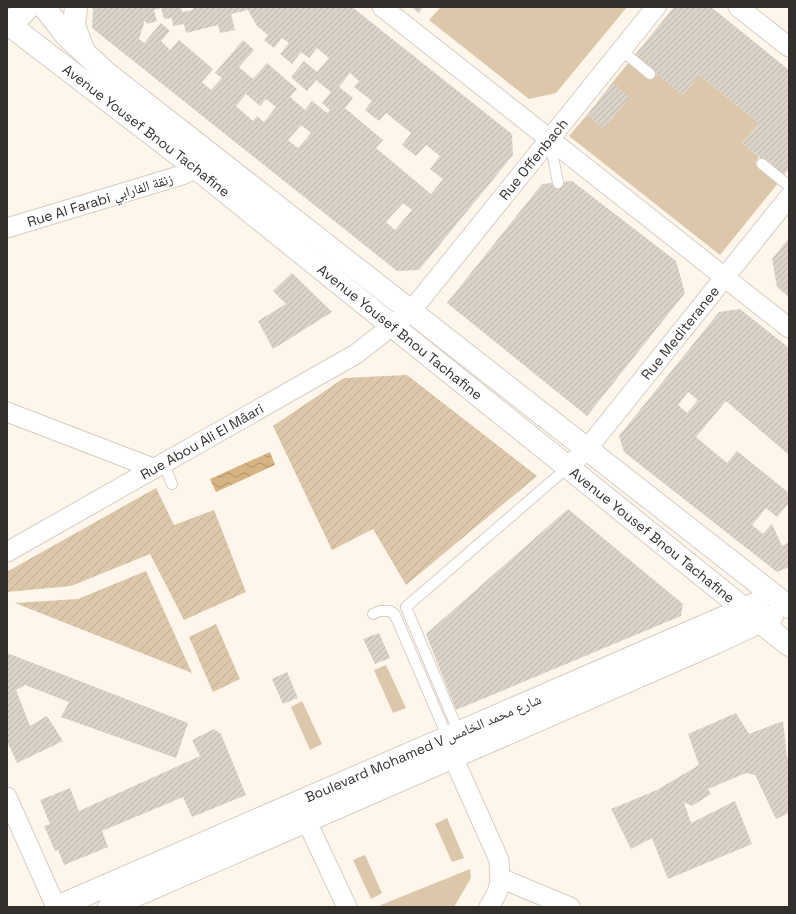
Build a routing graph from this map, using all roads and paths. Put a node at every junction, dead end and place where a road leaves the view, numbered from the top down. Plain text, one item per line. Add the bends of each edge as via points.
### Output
1 (29, 7) edge
2 (44, 7) edge
3 (76, 7) edge
4 (382, 7) edge
5 (656, 7) edge
6 (738, 7) edge
7 (7, 23) edge
8 (789, 47) edge
9 (621, 50) junction
10 (84, 53) junction
11 (650, 74) dead end
12 (549, 139) junction
13 (204, 162) junction
14 (762, 164) dead end
15 (558, 183) dead end
16 (789, 186) edge
17 (789, 197) edge
18 (7, 228) edge
19 (724, 277) junction
20 (411, 311) junction
21 (393, 326) junction
22 (789, 328) edge
23 (7, 412) edge
24 (587, 449) junction
25 (158, 465) junction
26 (568, 467) junction
27 (172, 484) dead end
28 (7, 552) edge
29 (785, 600) edge
30 (373, 614) dead end
31 (753, 615) junction
32 (789, 645) edge
33 (453, 743) junction
34 (7, 797) edge
35 (302, 812) junction
36 (500, 878) junction
37 (57, 907) edge
38 (109, 907) edge
39 (348, 907) edge
40 (489, 907) edge
41 (570, 907) edge

1 - 7 main road
2 - 10 main road, Avenue Yousef Bnou Tachafine
3 - 10 main road via 74,25
4 - 12 street
5 - 9 street, Rue Offenbach
6 - 8 street
7 - 13 main road, Avenue Yousef Bnou Tachafine
9 - 11 lane
9 - 12 street, Rue Offenbach
10 - 13 main road, Avenue Yousef Bnou Tachafine
12 - 15 lane
12 - 19 street
12 - 20 street, Rue Offenbach
13 - 18 street, Rue Al Farabi زنقة الفارابي via 182,175
13 - 20 main road, Avenue Yousef Bnou Tachafine
13 - 21 main road, Avenue Yousef Bnou Tachafine
14 - 16 lane
17 - 19 street, Rue Mediteranee
19 - 22 street
19 - 24 street, Rue Mediteranee
20 - 21 street, Rue Offenbach
20 - 24 main road, Avenue Yousef Bnou Tachafine
21 - 25 street, Rue Abou Ali El Mâari via 356,354
21 - 26 main road, Avenue Yousef Bnou Tachafine
23 - 25 street
24 - 26 street, Rue Mediteranee
24 - 29 main road, Avenue Yousef Bnou Tachafine
25 - 27 lane
25 - 28 street, Rue Abou Ali El Mâari
26 - 31 main road, Avenue Yousef Bnou Tachafine
26 - 33 lane via 406,607
29 - 31 main road, Boulevard Mohamed V شارع محمد الخامس
30 - 33 lane via 390,610 395,615
31 - 32 main road, Avenue Yousef Bnou Tachafine
31 - 33 main road, Boulevard Mohamed V شارع محمد الخامس
33 - 35 main road, Boulevard Mohamed V شارع محمد الخامس
33 - 36 street via 499,860
34 - 37 street
35 - 37 main road, Boulevard Mohamed V شارع محمد الخامس
35 - 38 main road, Boulevard Mohamed V شارع محمد الخامس
35 - 39 street
36 - 40 street via 497,893
36 - 41 street

